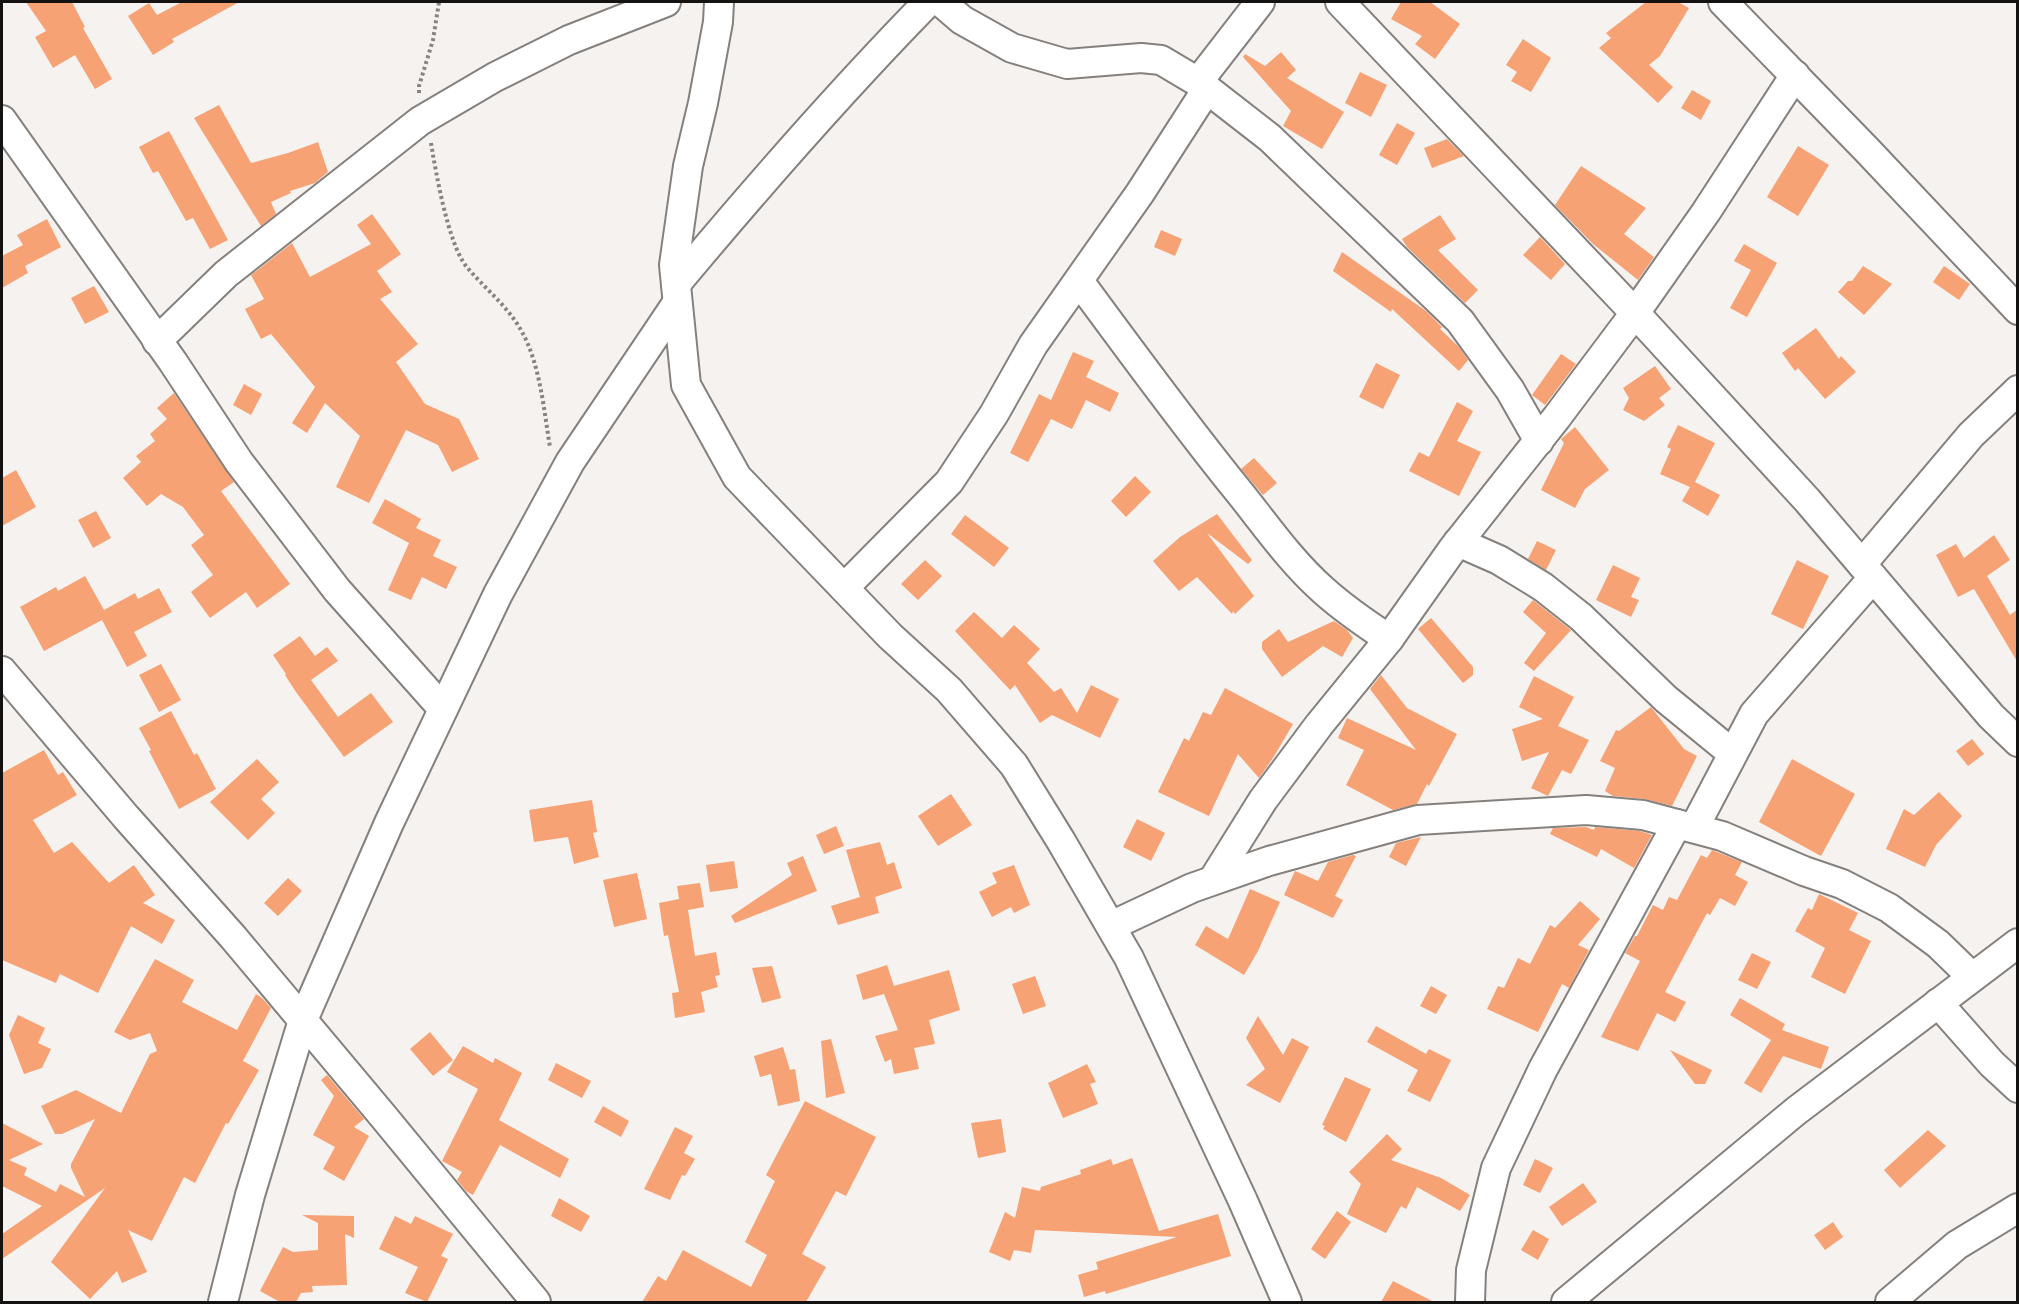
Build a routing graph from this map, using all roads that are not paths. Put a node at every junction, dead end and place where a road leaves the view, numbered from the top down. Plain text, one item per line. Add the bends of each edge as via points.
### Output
1 (666, 2) edge
2 (719, 2) edge
3 (928, 2) edge
4 (941, 2) edge
5 (1260, 2) edge
6 (1340, 2) edge
7 (1723, 2) edge
8 (1794, 75) junction
9 (1202, 85) junction
10 (2, 120) edge
11 (1078, 281) junction
12 (676, 293) junction
13 (2018, 309) edge
14 (1635, 313) junction
15 (158, 341) junction
16 (2018, 390) edge
17 (1539, 441) junction
18 (1458, 543) junction
19 (1868, 571) junction
20 (844, 588) junction
21 (1389, 639) junction
22 (2, 671) edge
23 (443, 709) junction
24 (2018, 742) edge
25 (1732, 753) junction
26 (1685, 826) junction
27 (1213, 880) junction
28 (1111, 926) junction
29 (2018, 943) edge
30 (1972, 977) junction
31 (1938, 1003) junction
32 (303, 1020) junction
33 (2018, 1088) edge
34 (2018, 1208) edge
35 (224, 1302) edge
36 (536, 1302) edge
37 (1287, 1302) edge
38 (1470, 1302) edge
39 (1566, 1302) edge
40 (1890, 1302) edge

1 - 15 street via 569,40 423,119 226,274
2 - 12 street via 688,166 674,266
3 - 12 street via 807,130
4 - 9 street via 962,20 1012,48 1067,64 1161,60
5 - 9 street
6 - 14 street
7 - 8 street
8 - 13 street
8 - 14 street
9 - 11 street via 1140,193
9 - 17 street via 1270,138 1460,321 1510,390
10 - 15 street
11 - 20 street via 1033,345 949,482
11 - 21 street via 1266,528 1321,589
12 - 20 street via 686,385 737,477
12 - 23 street via 570,462 498,594
14 - 17 street
14 - 19 street
15 - 23 street via 239,462 337,590
16 - 19 street via 1971,435
17 - 18 street
18 - 21 street
18 - 25 street via 1499,560 1543,587
19 - 24 street via 1991,716
19 - 25 street via 1754,714
20 - 28 street via 950,690 1014,765
21 - 27 street via 1263,800
22 - 32 street
23 - 32 street
25 - 26 street
26 - 27 street via 1643,815 1586,810 1418,820
26 - 30 street via 1722,836 1842,884 1889,908 1938,944
26 - 38 street via 1543,1069 1496,1168 1471,1270
27 - 28 street
28 - 37 street
29 - 30 street
30 - 31 street
31 - 33 street
31 - 39 street via 1796,1111
32 - 35 street via 250,1196
32 - 36 street
34 - 40 street via 1957,1245

